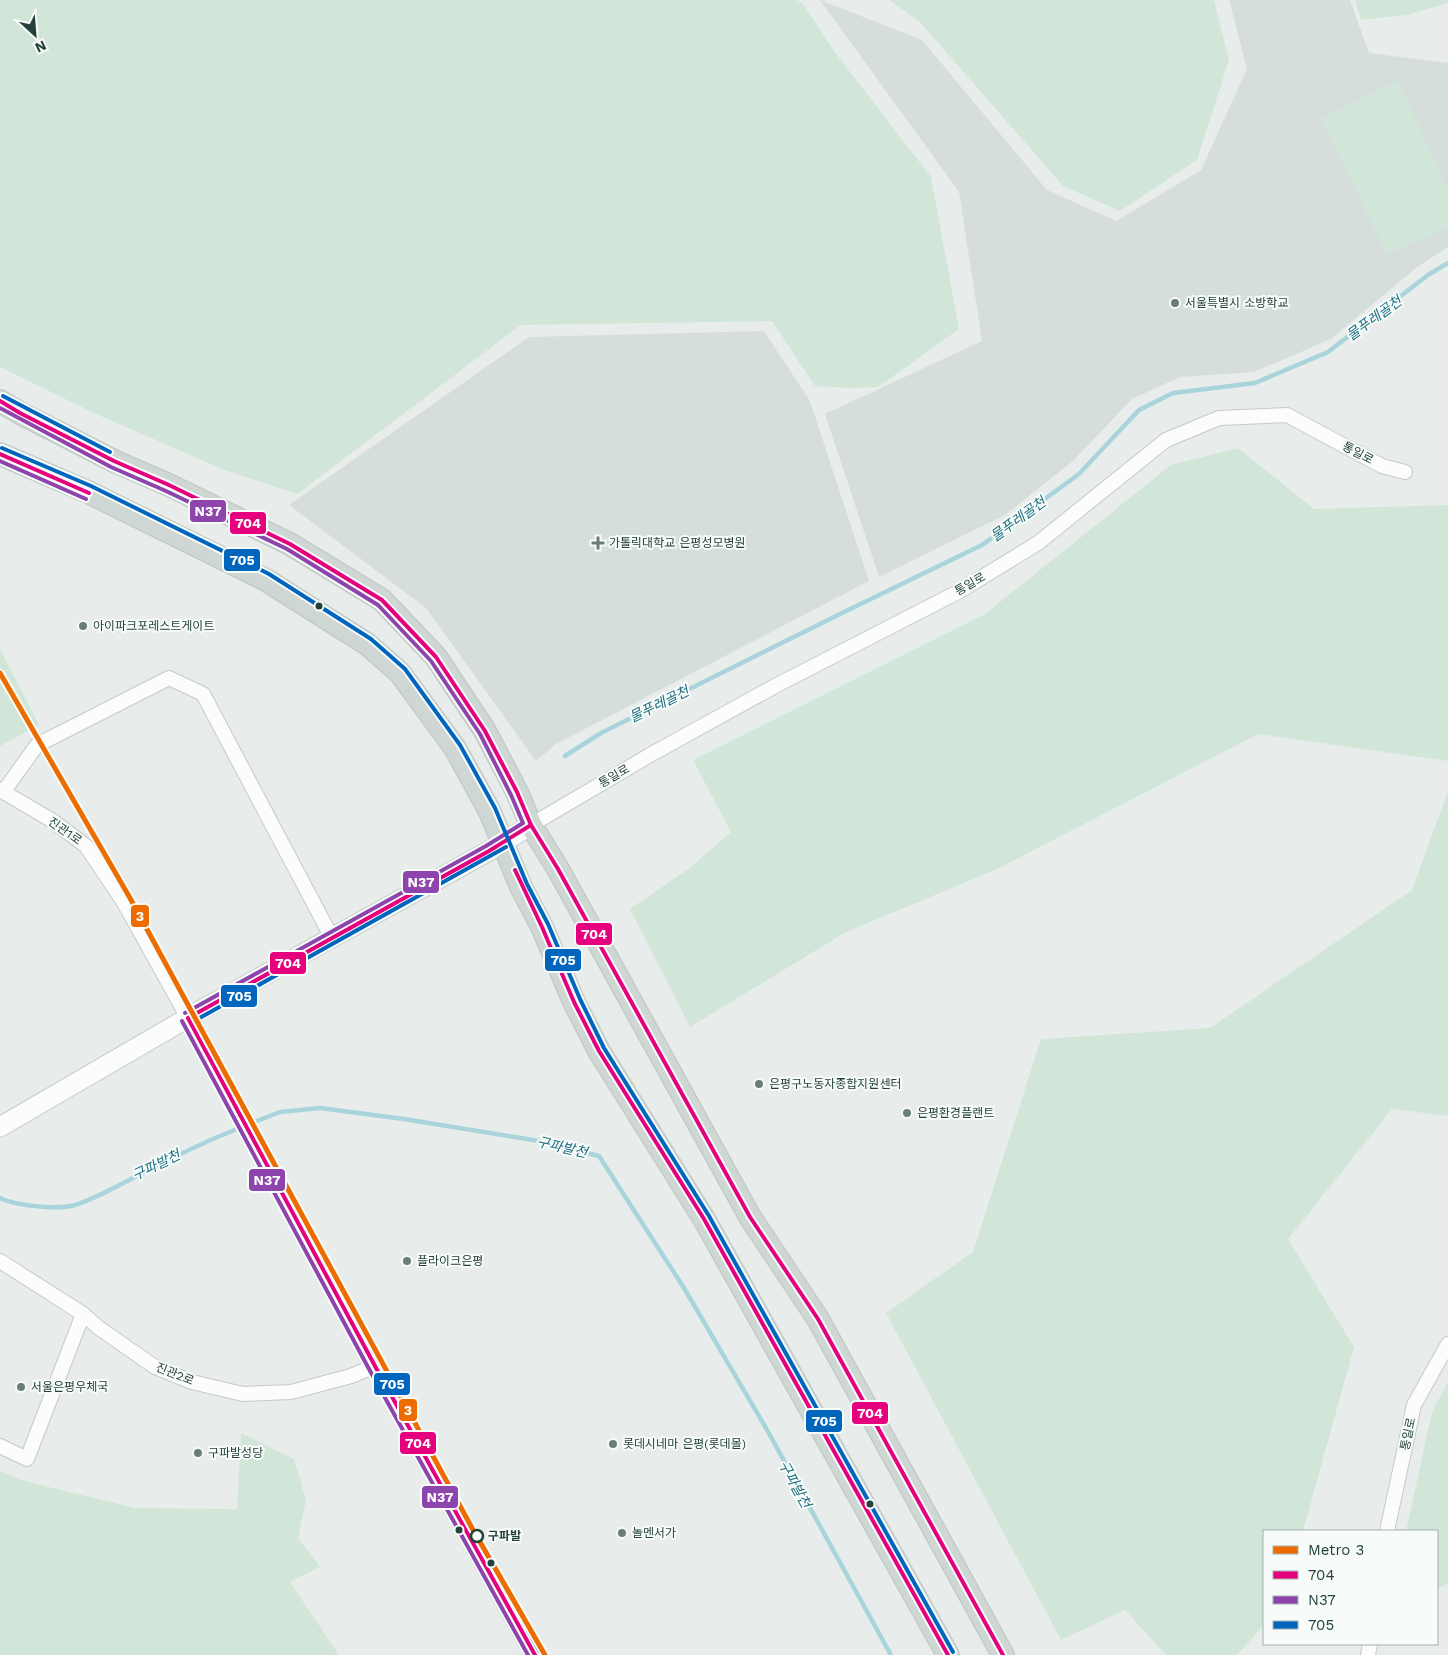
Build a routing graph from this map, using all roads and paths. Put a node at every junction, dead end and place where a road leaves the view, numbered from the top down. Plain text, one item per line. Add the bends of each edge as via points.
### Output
1 (0, 401) edge
2 (0, 454) edge
3 (1405, 472) dead end
4 (2, 791) edge
5 (532, 825) junction
6 (503, 842) junction
7 (332, 938) junction
8 (188, 1018) junction
9 (0, 1126) edge
10 (0, 1261) edge
11 (82, 1314) junction
12 (1448, 1344) edge
13 (375, 1366) junction
14 (0, 1446) edge
15 (1387, 1530) edge
16 (535, 1655) edge
17 (948, 1655) edge
18 (1002, 1655) edge

1 - 5 main road via 114,461 290,544 382,600 436,657 485,731
2 - 6 main road via 88,492 266,580 367,644 400,674 455,748
3 - 5 street, 통일로 via 1382,466 1287,414 1219,418 1166,440 1038,543 958,592 759,695
4 - 7 street via 37,745 169,678 203,694
4 - 8 street, 진관1로 via 86,846 123,901
5 - 6 street
5 - 18 main road via 750,1217 818,1319
6 - 7 street
6 - 17 main road via 598,1051 704,1219
7 - 8 street
8 - 9 street
8 - 13 street
10 - 11 street, 진관2로
11 - 13 street, 진관2로 via 155,1367 192,1382 243,1394 292,1392
11 - 14 street via 27,1459
12 - 15 street, 통일로 via 1414,1405
13 - 16 street

